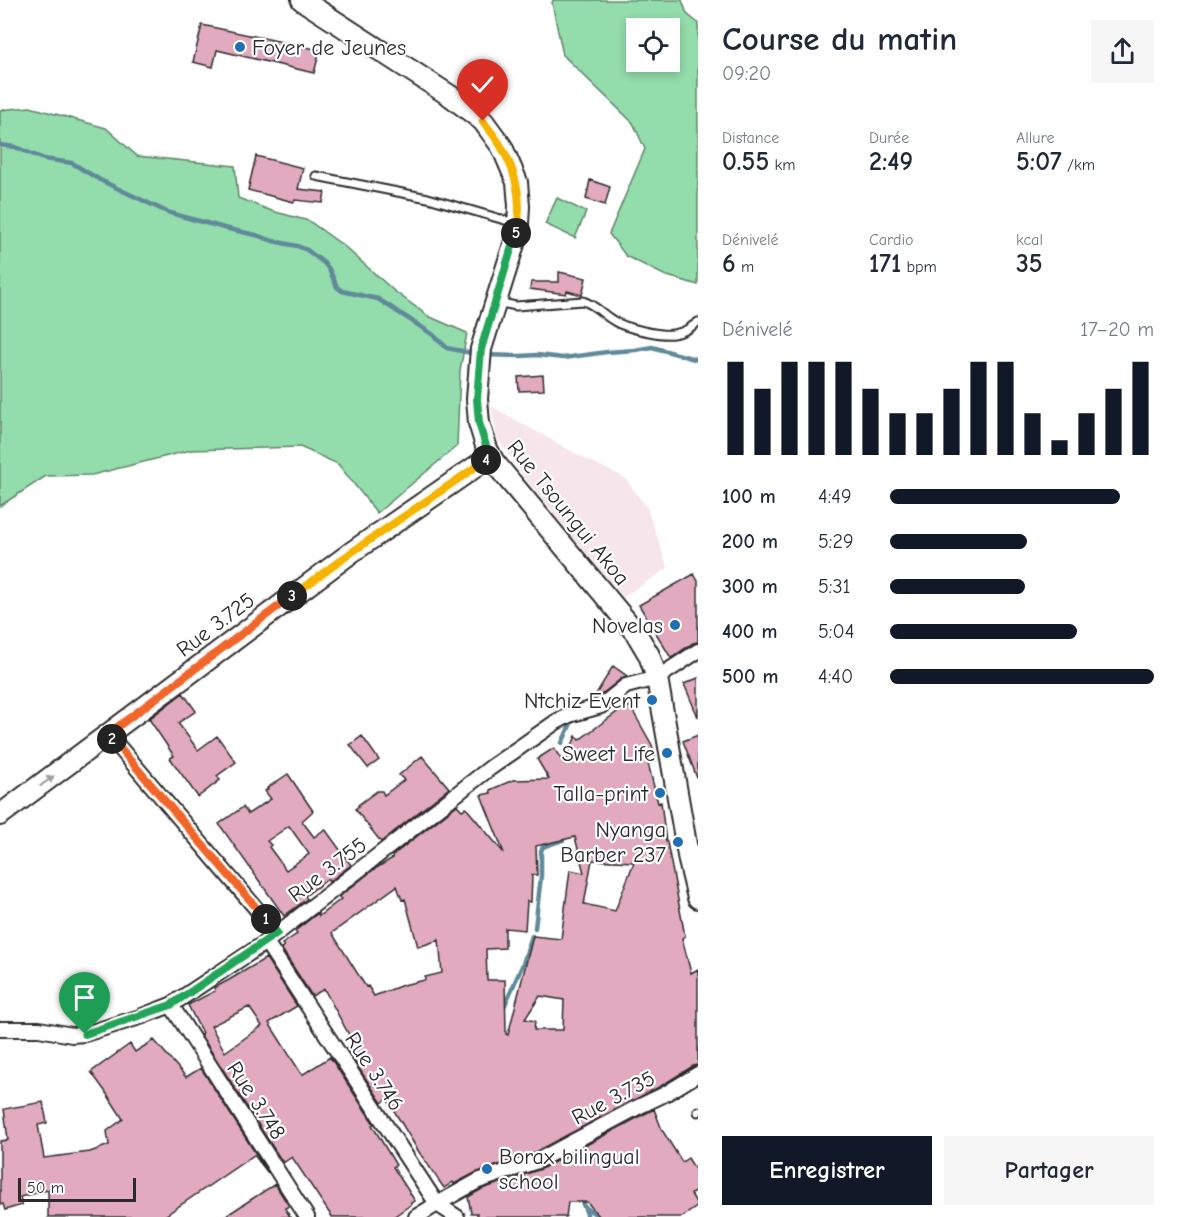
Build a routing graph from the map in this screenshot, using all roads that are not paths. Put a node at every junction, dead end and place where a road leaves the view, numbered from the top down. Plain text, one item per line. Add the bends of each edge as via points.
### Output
1 (302, 0) edge
2 (316, 176) dead end
3 (518, 224) junction
4 (495, 301) junction
5 (698, 322) edge
6 (491, 456) junction
7 (698, 651) edge
8 (657, 678) junction
9 (108, 734) junction
10 (0, 815) edge
11 (698, 898) edge
12 (277, 933) junction
13 (266, 942) junction
14 (171, 1005) junction
15 (0, 1029) edge
16 (698, 1074) edge
17 (437, 1204) junction
18 (307, 1217) edge
19 (416, 1217) edge
20 (457, 1217) edge

1 - 3 main road, Rue Tsoungui Akoa via 483,121 502,147 517,182
2 - 3 lane via 428,198
3 - 4 main road, Rue Tsoungui Akoa
4 - 5 lane via 516,306 583,301 625,327 671,335
4 - 6 main road, Rue Tsoungui Akoa via 481,349 477,399 479,423
6 - 8 main road, Rue Tsoungui Akoa via 636,633
6 - 9 main road, Rue 3.725 via 352,552
7 - 8 street, Rue 3.755
8 - 11 main road, Rue Tsoungui Akoa
8 - 12 street, Rue 3.755 via 626,686 601,706 556,723 490,768
10 -> 9 main road, Rue 3.725
9 - 12 street
12 - 13 street, Rue 3.755
13 - 14 street, Rue 3.755
13 - 17 street, Rue 3.746
14 - 15 street, Rue 3.755 via 85,1034
14 - 18 street, Rue 3.748
16 - 17 street, Rue 3.735 via 537,1161 478,1181
17 - 19 street, Rue 3.735
17 - 20 street, Rue 3.746

